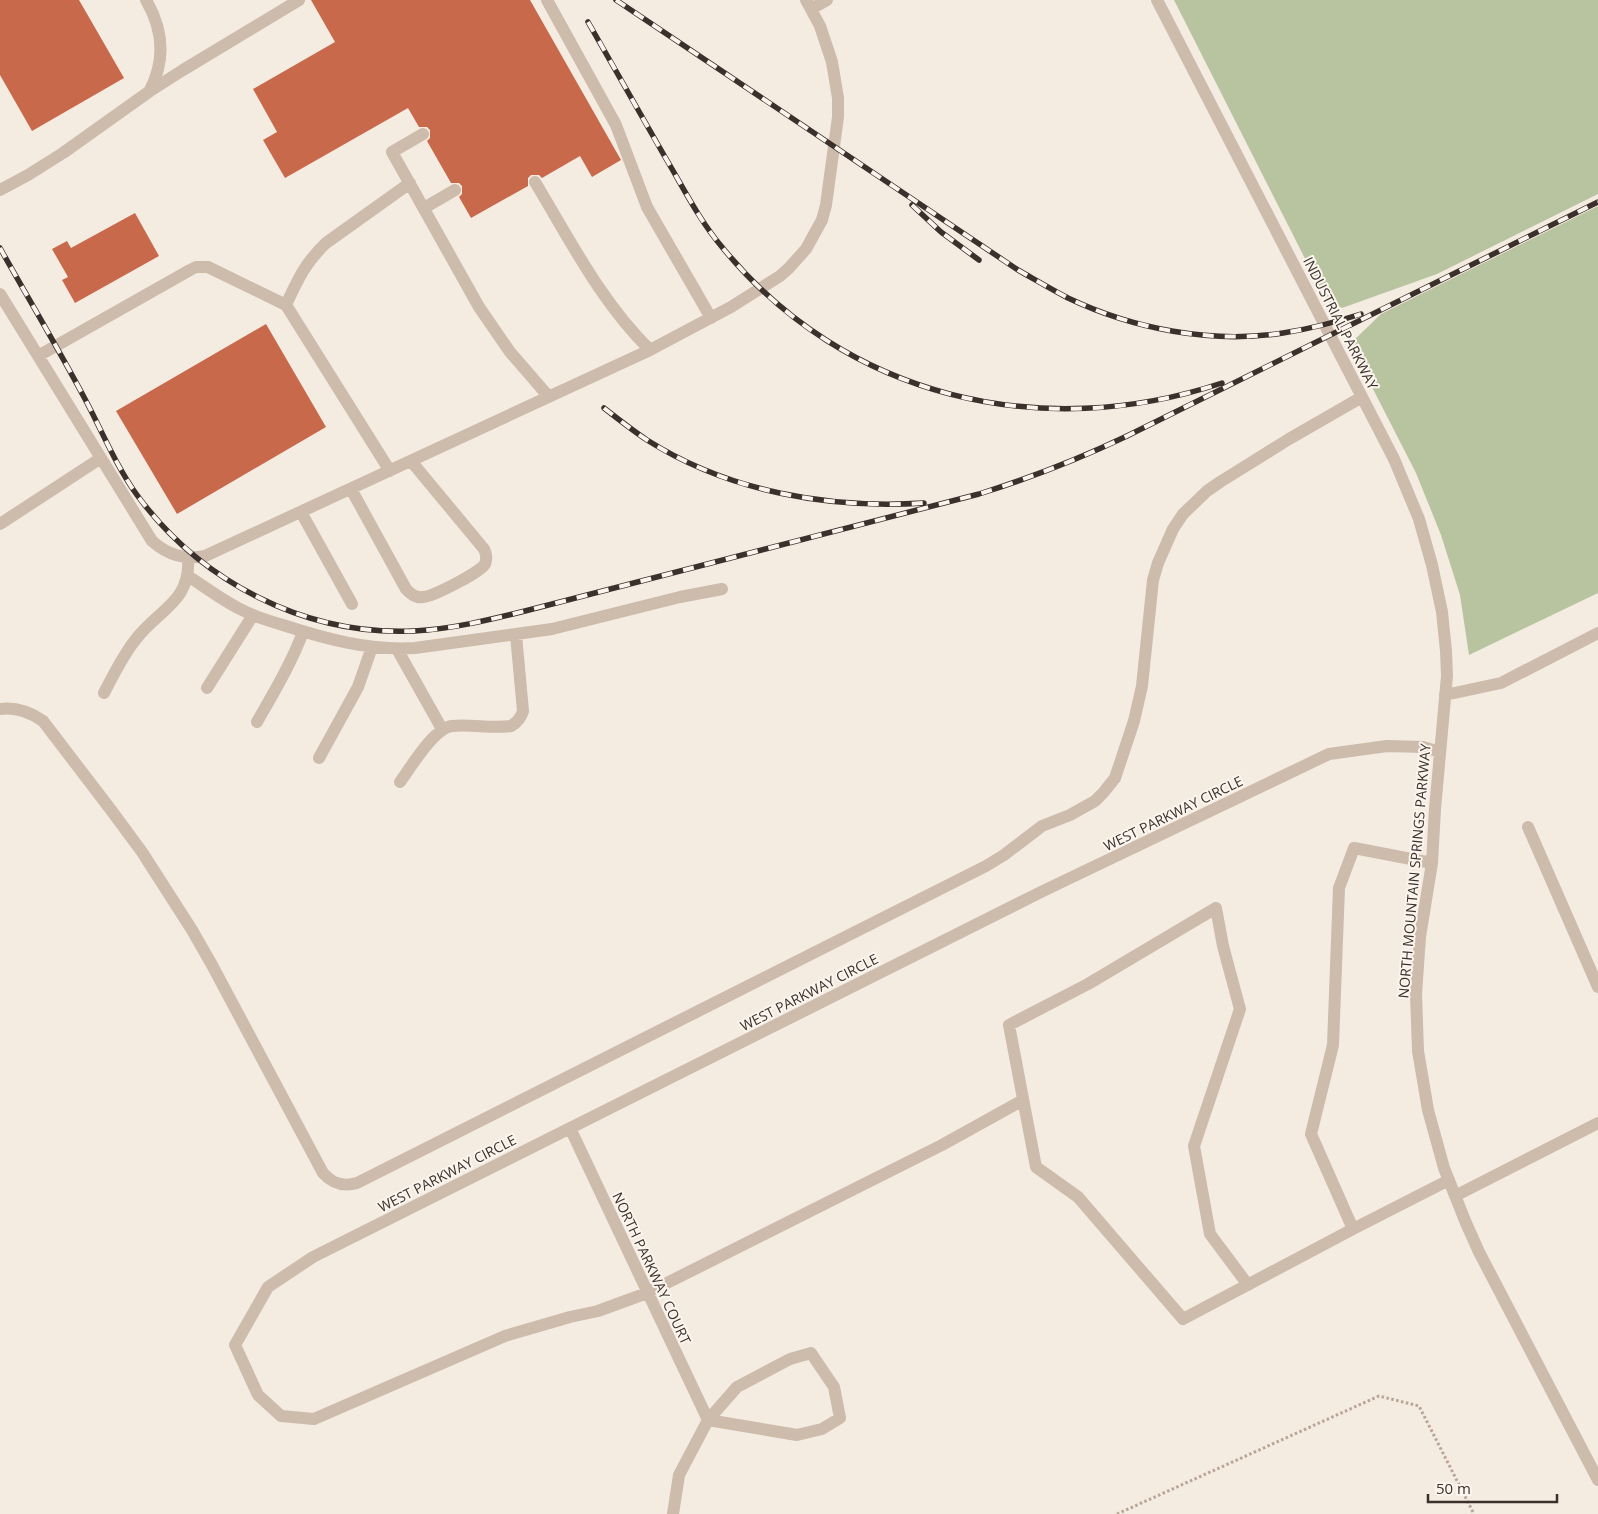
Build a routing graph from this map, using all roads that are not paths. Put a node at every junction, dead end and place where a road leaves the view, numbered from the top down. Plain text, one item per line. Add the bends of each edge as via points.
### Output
1 (146, 0) edge
2 (299, 0) edge
3 (547, 0) edge
4 (827, 0) edge
5 (1157, 0) edge
6 (808, 4) edge
7 (150, 91) junction
8 (423, 134) dead end
9 (535, 182) dead end
10 (410, 183) junction
11 (0, 190) edge
12 (455, 190) dead end
13 (424, 208) junction
14 (0, 294) edge
15 (286, 305) junction
16 (711, 318) junction
17 (650, 350) junction
18 (38, 356) junction
19 (549, 397) junction
20 (1362, 397) junction
21 (100, 458) junction
22 (411, 461) junction
23 (390, 471) junction
24 (351, 488) junction
25 (301, 512) junction
26 (0, 524) edge
27 (188, 558) junction
28 (188, 576) junction
29 (722, 590) dead end
30 (352, 604) dead end
31 (253, 615) junction
32 (304, 632) junction
33 (1598, 633) edge
34 (516, 635) junction
35 (372, 647) junction
36 (396, 649) junction
37 (1447, 676) joint
38 (207, 688) dead end
39 (104, 692) dead end
40 (1445, 695) junction
41 (0, 709) edge
42 (256, 722) dead end
43 (442, 729) junction
44 (1440, 752) junction
45 (319, 758) dead end
46 (400, 782) dead end
47 (1528, 827) dead end
48 (1432, 863) junction
49 (1598, 987) edge
50 (1023, 1100) junction
51 (1598, 1123) edge
52 (570, 1128) junction
53 (1449, 1180) junction
54 (1455, 1196) junction
55 (1353, 1229) junction
56 (1248, 1285) junction
57 (647, 1293) junction
58 (708, 1420) junction
59 (1598, 1480) edge
60 (673, 1514) edge

1 - 7 street via 157,22 161,44 159,68
2 - 7 street
3 - 16 street via 616,125 647,207
4 - 6 street
5 - 20 street, INDUSTRIAL PARKWAY
6 - 16 street via 827,44 838,98 837,126 822,220 806,249 780,276
7 - 11 street via 63,152
8 - 10 street via 392,152
9 - 17 street via 607,300
10 - 13 street
10 - 15 street via 316,252 302,271
12 - 13 street
13 - 19 street via 494,330
14 - 18 street
15 - 18 street via 213,269 196,268
15 - 23 street
16 - 17 street
17 - 19 street
18 - 21 street
19 - 22 street
20 - 37 street, INDUSTRIAL PARKWAY via 1394,459 1419,519 1442,612
20 - 41 street via 1207,491 1183,514 1173,529 1153,580 1142,686 1134,721 1115,778 1095,801 1042,826 986,866 350,1185 336,1184 323,1173 212,965 111,810 43,721 28,712
21 - 26 street
21 - 27 street via 152,541 169,553
22 - 23 street
22 - 24 street via 486,554 485,564 479,571 430,596 420,598 406,589
23 - 24 street
24 - 25 street
25 - 27 street via 213,552
25 - 30 street
27 - 28 street
28 - 31 street
28 - 39 street via 181,593 130,646
29 - 34 street
31 - 32 street
31 - 38 street
32 - 35 street
32 - 42 street via 285,673
33 - 40 street via 1501,683
34 - 36 street
34 - 43 street via 523,711 517,723 511,726 453,726
35 - 36 street
35 - 45 street via 358,687
36 - 43 street
37 - 40 street, NORTH MOUNTAIN SPRINGS PARKWAY
40 - 44 street, NORTH MOUNTAIN SPRINGS PARKWAY
43 - 46 street
44 - 48 street, NORTH MOUNTAIN SPRINGS PARKWAY
44 - 52 street, WEST PARKWAY CIRCLE via 1423,747 1387,746 1329,754 1043,891
47 - 49 street
48 - 53 street, NORTH MOUNTAIN SPRINGS PARKWAY via 1417,965 1416,1022 1426,1100
48 - 55 street via 1354,848 1339,888 1333,1045 1311,1134
50 - 56 street via 1036,1167 1078,1197 1183,1320
50 - 56 street via 1009,1025 1088,984 1216,908 1240,1009 1194,1146 1210,1234
50 - 57 street via 942,1145
51 - 54 street
52 - 57 street, NORTH PARKWAY COURT
52 - 57 street, WEST PARKWAY CIRCLE via 313,1257 268,1286 235,1345 258,1395 281,1416 314,1419 505,1336 598,1311
53 - 54 street, NORTH MOUNTAIN SPRINGS PARKWAY
53 - 55 street
54 - 59 street, NORTH MOUNTAIN SPRINGS PARKWAY via 1479,1252
55 - 56 street
57 - 58 street, NORTH PARKWAY COURT
58 - 58 street via 797,1435 822,1429 840,1418 834,1387 811,1353 790,1359 737,1387
58 - 60 street via 679,1475

